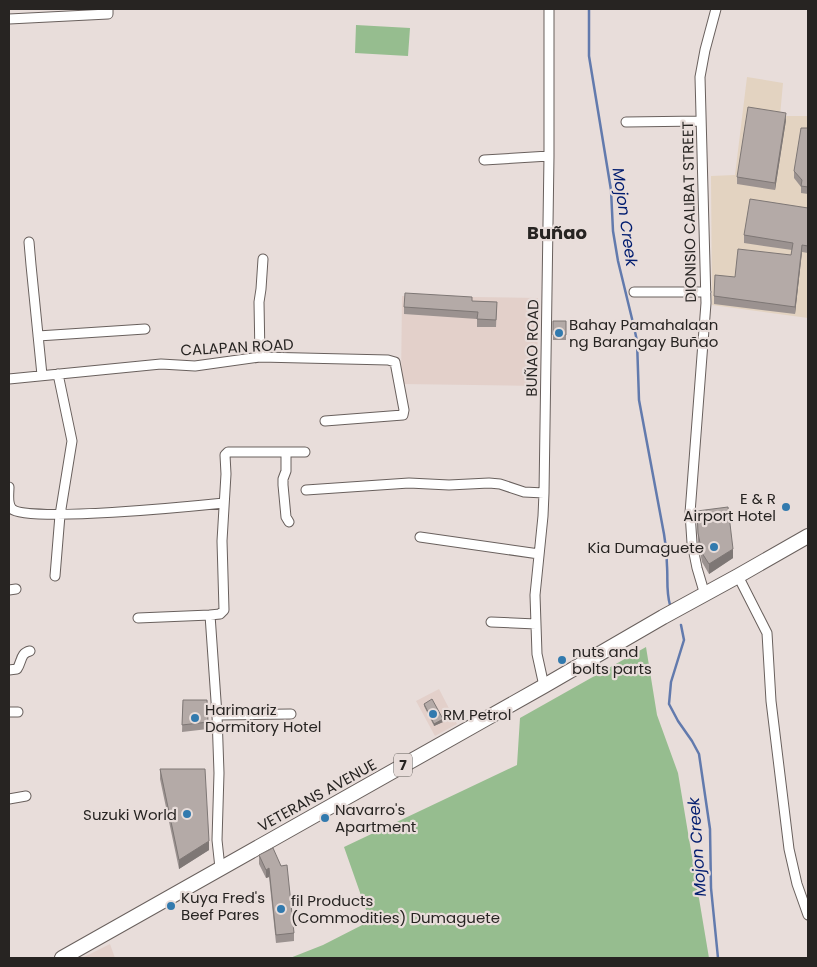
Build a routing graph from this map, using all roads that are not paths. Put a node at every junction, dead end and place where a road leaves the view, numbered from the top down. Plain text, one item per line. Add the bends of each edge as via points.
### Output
1 (549, 9) edge
2 (716, 9) edge
3 (108, 12) edge
4 (52, 13) edge
5 (9, 19) edge
6 (701, 121) junction
7 (626, 122) dead end
8 (549, 156) junction
9 (484, 160) dead end
10 (29, 242) dead end
11 (263, 259) dead end
12 (634, 292) dead end
13 (706, 292) junction
14 (145, 329) dead end
15 (38, 336) junction
16 (260, 357) junction
17 (58, 374) junction
18 (42, 375) junction
19 (9, 379) edge
20 (325, 421) dead end
21 (286, 452) junction
22 (305, 452) dead end
23 (9, 487) edge
24 (306, 490) dead end
25 (544, 493) junction
26 (224, 503) junction
27 (60, 514) junction
28 (289, 522) dead end
29 (808, 536) edge
30 (420, 537) dead end
31 (539, 554) junction
32 (55, 576) dead end
33 (738, 576) junction
34 (705, 594) junction
35 (210, 615) junction
36 (138, 618) dead end
37 (491, 622) dead end
38 (536, 624) junction
39 (30, 651) dead end
40 (9, 670) edge
41 (544, 686) junction
42 (291, 714) dead end
43 (217, 715) junction
44 (26, 796) dead end
45 (9, 799) edge
46 (220, 868) junction
47 (808, 915) edge
48 (62, 958) edge

1 - 8 street, BUÑAO ROAD
2 - 6 street, DIONISIO CALIBAT STREET via 700,77
3 - 4 street
4 - 5 street
6 - 7 street
6 - 13 street, DIONISIO CALIBAT STREET
8 - 9 street
8 - 25 street, BUÑAO ROAD
10 - 15 street
11 - 16 street via 259,302
12 - 13 street
13 - 34 street, DIONISIO CALIBAT STREET via 690,513 692,543
14 - 15 street
15 - 18 street
16 - 17 street, CALAPAN ROAD via 195,366 161,364
16 - 20 street, CALAPAN ROAD via 395,362 403,415
17 - 18 street, CALAPAN ROAD
17 - 27 street via 72,441
18 - 19 street, CALAPAN ROAD
21 - 22 street
21 - 26 street via 226,453
21 - 28 street via 283,485
23 - 27 street via 9,504 18,513
24 - 25 street via 410,483 489,483 524,492
25 - 31 street, BUÑAO ROAD
26 - 27 street
26 - 35 street via 224,610
27 - 32 street
29 - 33 highway, 7
30 - 31 street
31 - 38 street, BUÑAO ROAD
33 - 34 highway, 7
33 - 47 street via 767,633 771,701 789,849
34 - 41 highway, VETERANS AVENUE / 7
35 - 36 street
35 - 43 street
37 - 38 street
38 - 41 street, BUÑAO ROAD via 537,654
39 - 40 street via 21,657 17,669
41 - 46 highway, VETERANS AVENUE / 7
42 - 43 street
43 - 46 street
44 - 45 street
46 - 48 highway, VETERANS AVENUE / 7

